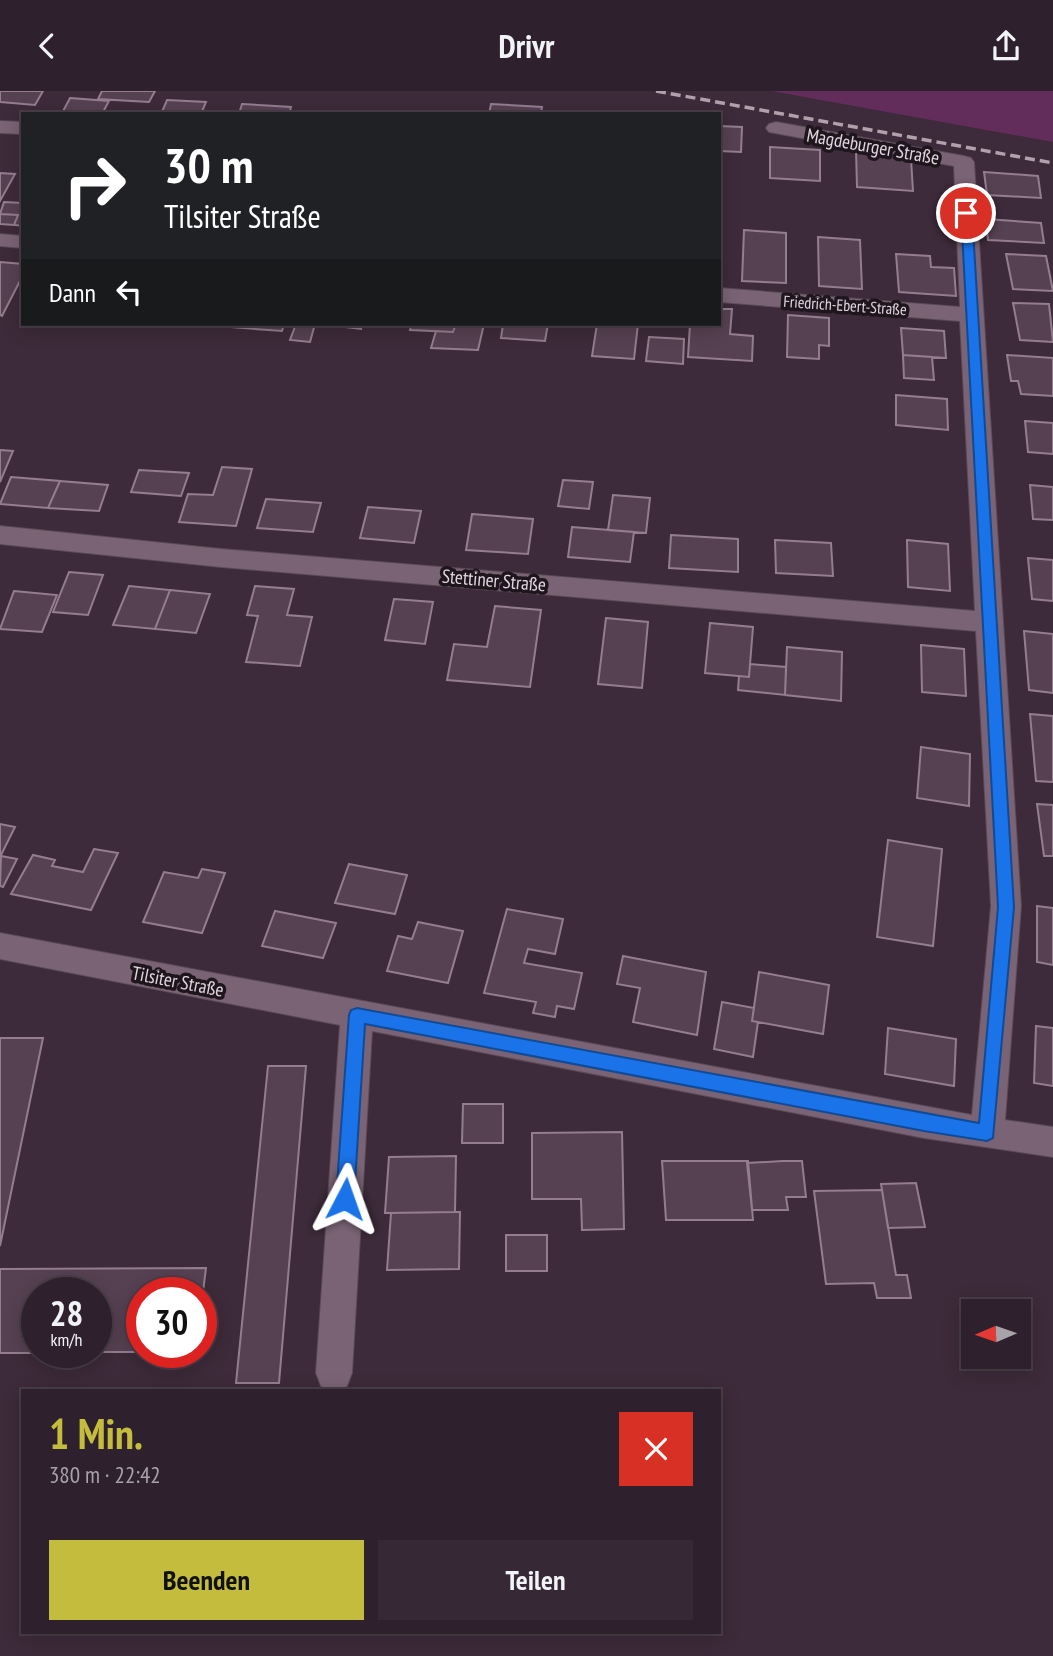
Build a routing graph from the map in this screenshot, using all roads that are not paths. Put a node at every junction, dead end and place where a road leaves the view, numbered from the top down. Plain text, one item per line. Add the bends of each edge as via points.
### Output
1 (0, 127) edge
2 (21, 128) edge
3 (776, 128) dead end
4 (0, 240) edge
5 (21, 242) edge
6 (721, 295) edge
7 (971, 315) junction
8 (0, 535) edge
9 (989, 622) junction
10 (0, 946) edge
11 (357, 1015) junction
12 (987, 1132) junction
13 (1053, 1142) edge
14 (334, 1373) dead end

1 - 2 street
3 - 7 street, Magdeburger Straße via 964,162
4 - 5 street
6 - 7 street, Friedrich-Ebert-Straße
7 - 9 street, Magdeburger Straße
8 - 9 street, Stettiner Straße via 221,558
9 - 12 street, Magdeburger Straße via 1006,907
10 - 11 street, Tilsiter Straße
11 - 12 street, Tilsiter Straße
11 - 14 street
12 - 13 street, Tilsiter Straße

